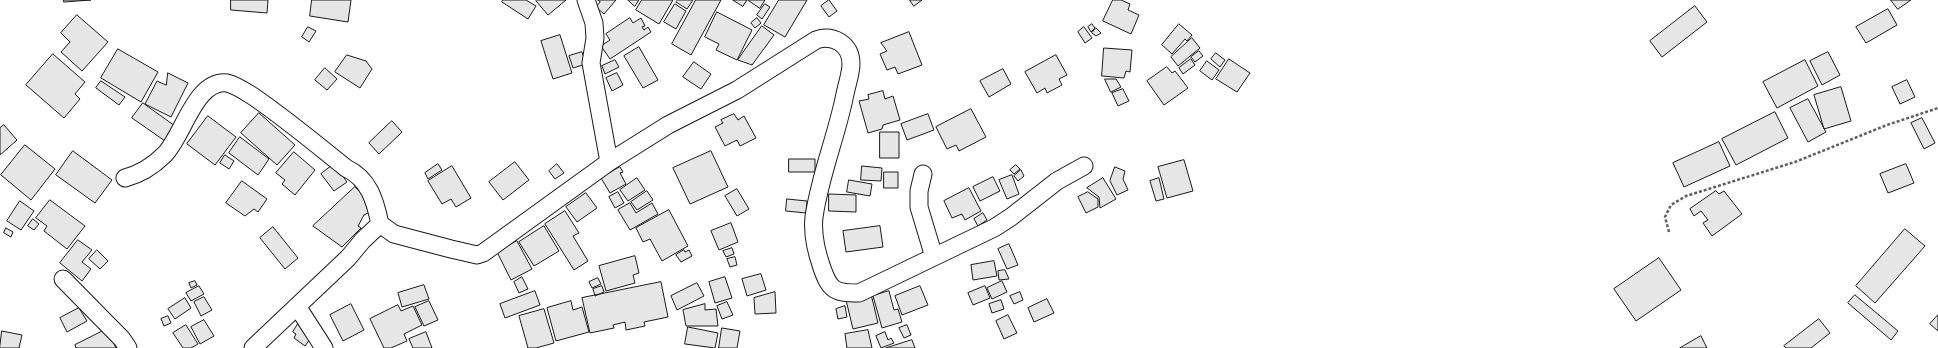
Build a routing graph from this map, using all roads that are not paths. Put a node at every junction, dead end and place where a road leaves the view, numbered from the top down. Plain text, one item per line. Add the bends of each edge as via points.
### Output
1 (586, 0) edge
2 (609, 162) junction
3 (1084, 166) dead end
4 (923, 174) dead end
5 (125, 178) dead end
6 (380, 224) junction
7 (934, 257) junction
8 (63, 279) dead end
9 (297, 306) junction
10 (128, 348) edge
11 (253, 348) edge
12 (324, 348) edge

1 - 2 street via 594,23 595,38 590,63
2 - 6 street via 496,245 477,255 394,234
2 - 7 street via 668,125 737,90 816,40 824,37 836,39 844,44 851,64 840,120 814,217 816,251 826,281 835,290 843,293 859,293
3 - 7 street via 1057,181 994,228
4 - 7 street via 919,206
5 - 6 street via 147,169 164,155 205,90 219,83 228,84 275,111 357,174 369,190 378,210
6 - 9 street
8 - 10 street
9 - 11 street
9 - 12 street

